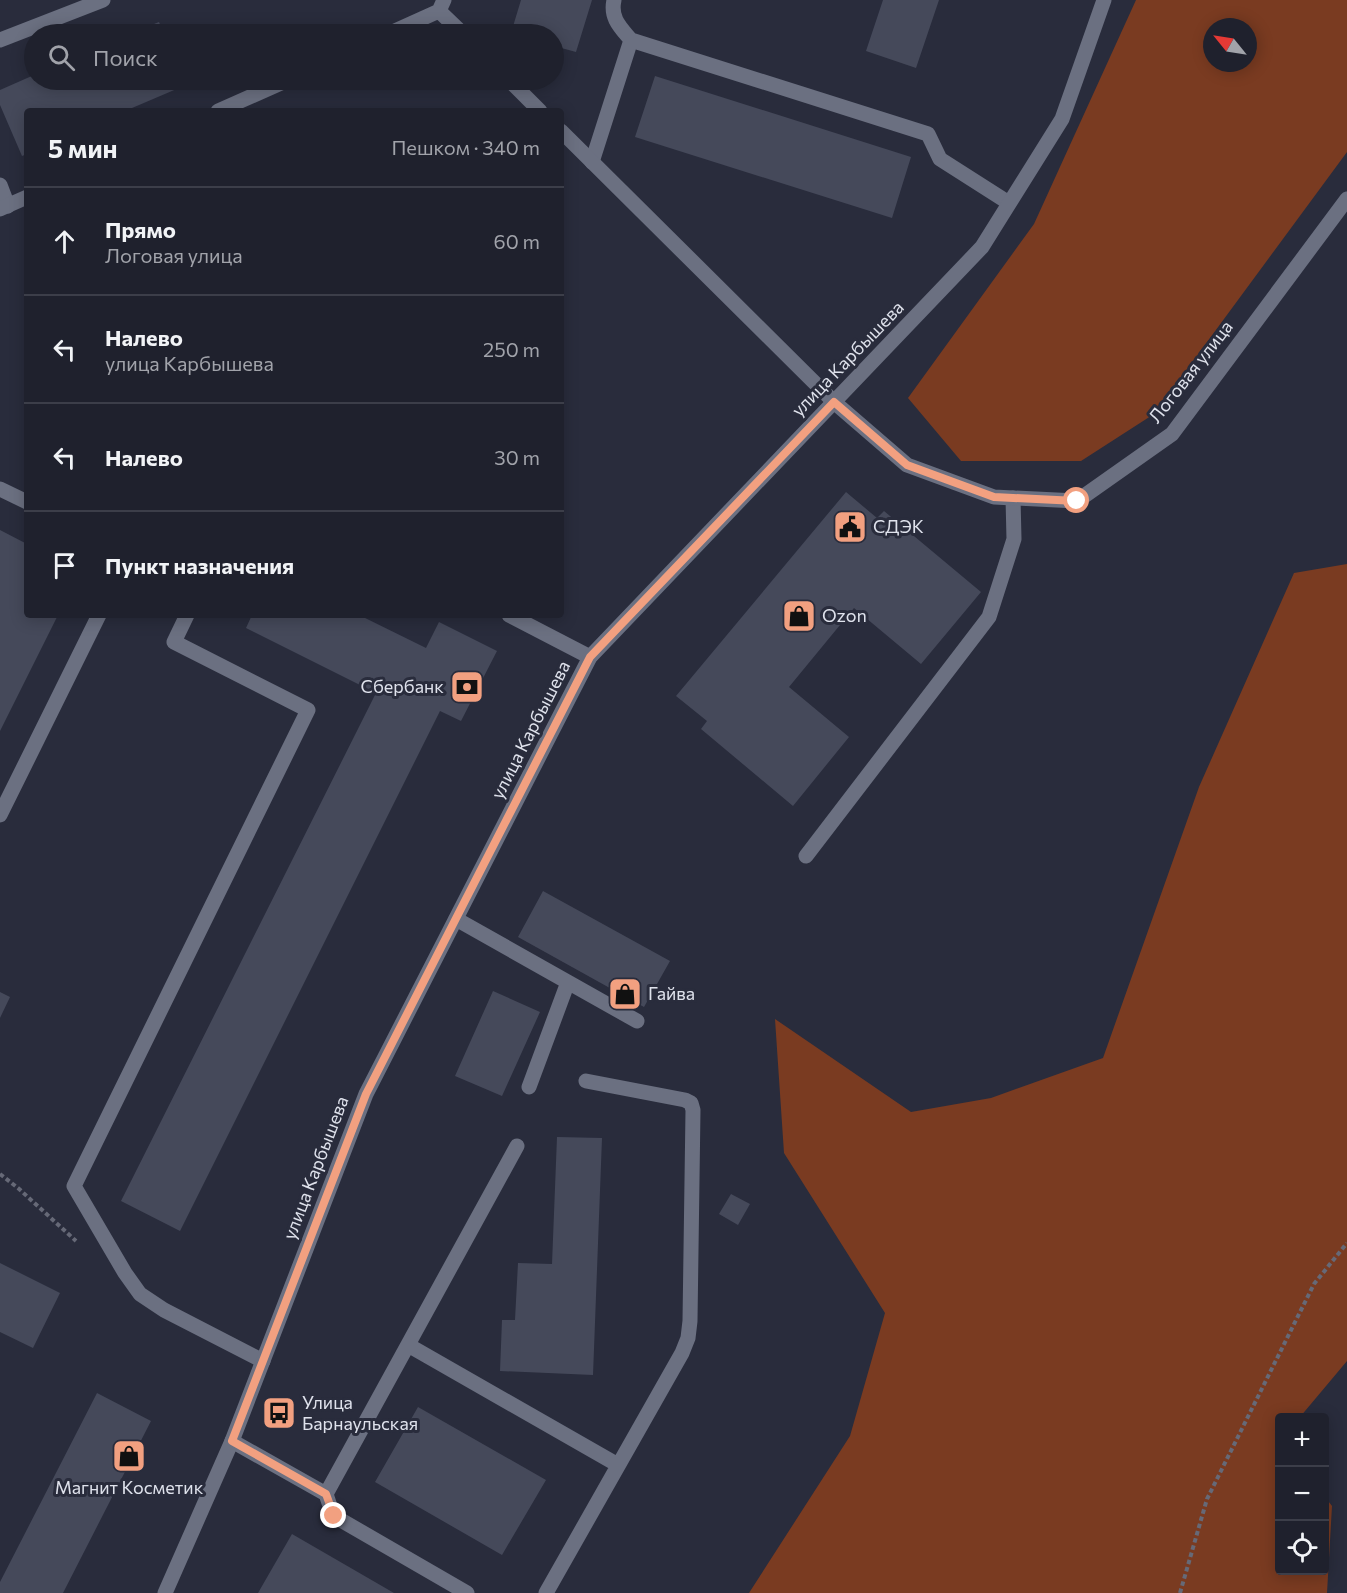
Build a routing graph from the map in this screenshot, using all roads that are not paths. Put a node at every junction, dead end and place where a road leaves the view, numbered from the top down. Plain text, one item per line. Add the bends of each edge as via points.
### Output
1 (103, 0) edge
2 (614, 0) edge
3 (1104, 0) edge
4 (442, 6) edge
5 (41, 24) edge
6 (407, 24) edge
7 (456, 24) edge
8 (24, 31) edge
9 (0, 40) edge
10 (632, 40) junction
11 (265, 90) edge
12 (518, 90) edge
13 (225, 108) edge
14 (537, 108) edge
15 (564, 134) edge
16 (592, 162) junction
17 (0, 185) edge
18 (24, 198) edge
19 (1347, 199) edge
20 (1009, 203) junction
21 (4, 208) edge
22 (834, 402) junction
23 (0, 489) edge
24 (1013, 498) junction
25 (24, 501) edge
26 (98, 618) edge
27 (186, 618) edge
28 (515, 618) edge
29 (590, 657) junction
30 (0, 815) edge
31 (806, 856) dead end
32 (456, 919) junction
33 (568, 982) junction
34 (637, 1021) dead end
35 (586, 1081) dead end
36 (529, 1087) dead end
37 (517, 1146) dead end
38 (408, 1345) junction
39 (263, 1362) junction
40 (232, 1441) junction
41 (618, 1465) junction
42 (326, 1494) junction
43 (165, 1593) edge
44 (467, 1593) edge
45 (546, 1593) edge

1 - 5 street
2 - 10 street via 614,19
3 - 20 street, улица Карбышева via 1062,119
4 - 6 street
4 - 7 street
8 - 9 street
10 - 16 street
10 - 20 street via 928,134 940,159
11 - 13 street
12 - 14 street
15 - 16 street, Логовая улица
16 - 22 street, Логовая улица
17 - 21 street
18 - 21 street
19 - 24 street, Логовая улица via 1172,434 1077,501
20 - 22 street, улица Карбышева via 982,247
22 - 24 street, Логовая улица via 907,465 994,497
22 - 29 street, улица Карбышева
23 - 25 street
24 - 31 street via 1014,539 988,616
26 - 30 street
27 - 39 street via 174,642 308,710 74,1186 140,1294
28 - 29 street
29 - 32 street, улица Карбышева
32 - 33 street
32 - 39 street, улица Карбышева via 366,1094
33 - 34 street
33 - 36 street
35 - 41 street via 685,1100 693,1110 688,1338
37 - 38 street
38 - 41 street
38 - 42 street
39 - 40 street, улица Карбышева
40 - 42 street
40 - 43 street, улица Карбышева
41 - 45 street
42 - 44 street via 339,1519

